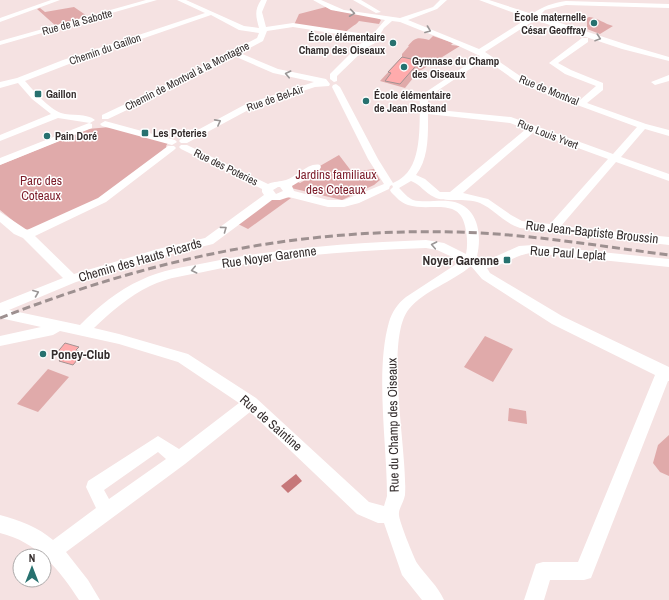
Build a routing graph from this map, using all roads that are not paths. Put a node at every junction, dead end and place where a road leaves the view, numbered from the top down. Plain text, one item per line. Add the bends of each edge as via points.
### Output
1 (57, 0) edge
2 (154, 0) edge
3 (180, 0) edge
4 (264, 0) edge
5 (316, 0) edge
6 (356, 0) edge
7 (444, 0) edge
8 (482, 0) edge
9 (558, 2) edge
10 (576, 2) edge
11 (657, 6) junction
12 (669, 6) edge
13 (669, 10) edge
14 (211, 13) junction
15 (534, 16) junction
16 (391, 18) junction
17 (0, 20) edge
18 (401, 20) junction
19 (262, 30) junction
20 (374, 38) junction
21 (585, 40) dead end
22 (0, 43) edge
23 (234, 53) junction
24 (483, 53) junction
25 (669, 58) edge
26 (669, 78) edge
27 (20, 80) junction
28 (655, 82) dead end
29 (331, 83) junction
30 (0, 86) edge
31 (584, 101) junction
32 (423, 111) junction
33 (56, 115) junction
34 (105, 121) junction
35 (90, 123) junction
36 (643, 126) junction
37 (533, 128) junction
38 (669, 133) edge
39 (0, 138) edge
40 (184, 144) junction
41 (172, 145) junction
42 (612, 158) junction
43 (0, 162) edge
44 (316, 167) dead end
45 (410, 177) junction
46 (669, 178) edge
47 (391, 186) junction
48 (287, 189) junction
49 (269, 192) junction
50 (452, 196) junction
51 (0, 216) edge
52 (553, 229) junction
53 (27, 235) junction
54 (669, 241) edge
55 (473, 260) junction
56 (669, 262) edge
57 (72, 279) junction
58 (0, 308) edge
59 (0, 314) edge
60 (57, 326) junction
61 (83, 331) junction
62 (0, 341) edge
63 (666, 373) edge
64 (251, 403) junction
65 (179, 459) junction
66 (106, 512) junction
67 (390, 515) junction
68 (0, 524) edge
69 (54, 551) junction
70 (90, 600) edge
71 (434, 600) edge
72 (534, 600) edge

1 - 17 street
2 - 22 street, Rue de la Sabotte
3 - 14 street
4 - 19 street via 258,8 258,15 264,28
5 -> 16 street via 344,12
6 - 16 street
7 - 18 street via 435,8
8 - 15 street
9 - 10 street
9 - 15 street
10 - 11 street
11 - 12 street
11 - 13 street
14 - 19 street via 242,28
14 - 27 street, Chemin du Gaillon
15 - 24 street
15 -> 25 street via 624,47
16 - 18 street, Rue de Montval
16 - 20 street
18 -> 24 street, Rue de Montval
19 - 20 street via 293,25
19 - 23 street, Chemin de Montval à la Montagne via 263,35 260,39
20 - 29 street via 333,76
21 - 31 street via 553,63 600,85 600,88
29 -> 23 street via 276,71
23 - 34 street, Chemin de Montval à la Montagne
24 - 31 street, Rue de Montval via 523,82
24 - 32 street via 424,96
26 - 28 street
27 - 30 street, Chemin du Gaillon
27 - 33 street
40 -> 29 street, Rue de Bel-Air via 250,106 314,84
29 - 47 street
31 - 36 street, Rue de Montval
32 - 37 street, Rue Louis Yvert via 493,117
32 - 45 street via 420,157
33 - 35 street
33 - 39 street
34 - 35 street via 97,127
34 - 41 street
35 - 43 street
36 - 38 street, Rue de Montval
36 - 42 street
37 - 42 street, Rue Louis Yvert
37 - 50 street
40 - 41 street via 176,149
40 - 49 street, Rue des Poteries
41 - 53 street via 102,200
42 - 46 street, Rue Louis Yvert
42 - 52 street
44 - 48 street
45 - 47 street
45 - 50 street, Rue Jean-Baptiste Broussin via 420,181 437,196
47 - 48 street via 341,204
47 - 55 street via 405,200 413,203 446,204 468,214 471,223
48 - 49 street via 280,197
57 -> 49 street, Chemin des Hauts Picards via 158,253 209,241
50 - 52 street, Rue Jean-Baptiste Broussin via 481,199 514,222
51 - 53 street
52 - 54 street, Rue Jean-Baptiste Broussin
53 - 57 street
55 - 56 street, Rue Paul Leplat via 492,263 519,250 533,249
55 -> 61 street, Rue Noyer Garenne via 440,246 426,244 289,253 219,264 144,284 100,313
55 - 63 street via 486,276 557,320
55 - 67 street, Rue du Champ des Oiseaux via 411,299 400,310 396,320 390,369 396,496
58 -> 57 street, Chemin des Hauts Picards
59 - 60 street, Rue de Saintine
60 - 61 street, Rue de Saintine
60 - 62 street via 53,330
61 - 64 street, Rue de Saintine via 183,358
63 - 72 street via 584,571 543,571
64 - 65 street
64 - 67 street, Rue de Saintine via 363,508 378,514
65 - 66 street
65 - 66 street via 158,443 94,487
66 - 69 street
67 - 71 street via 409,568
68 - 69 street via 14,526
69 - 70 street

